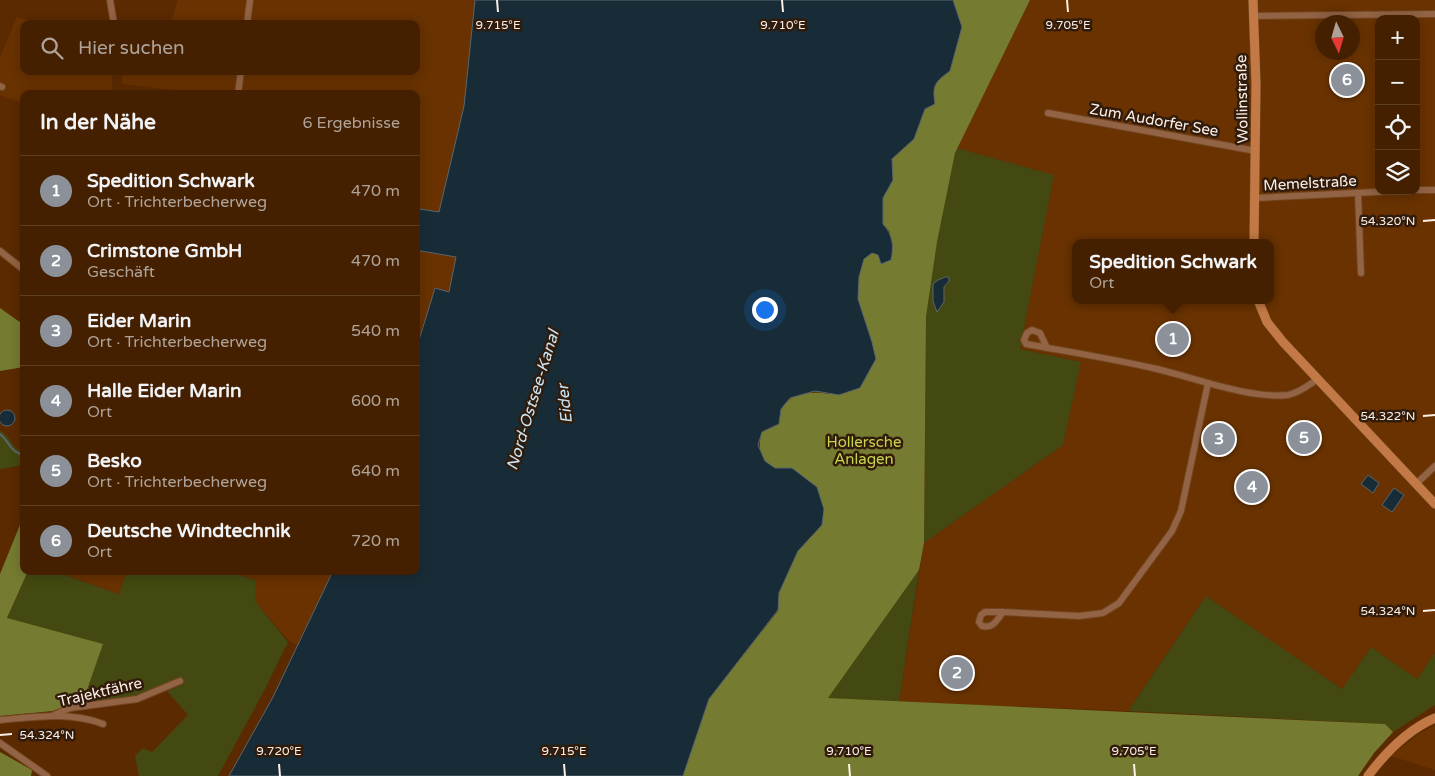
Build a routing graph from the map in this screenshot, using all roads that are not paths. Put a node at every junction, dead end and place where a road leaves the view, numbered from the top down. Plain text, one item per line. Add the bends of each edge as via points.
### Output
1 (110, 0) edge
2 (250, 0) edge
3 (1253, 0) edge
4 (1435, 14) edge
5 (1254, 16) junction
6 (113, 20) edge
7 (248, 20) edge
8 (240, 75) edge
9 (239, 90) edge
10 (1048, 113) dead end
11 (1256, 151) junction
12 (1420, 190) edge
13 (1435, 190) edge
14 (1375, 192) edge
15 (1358, 193) junction
16 (1255, 198) junction
17 (1254, 239) edge
18 (0, 251) edge
19 (20, 267) edge
20 (1361, 273) dead end
21 (1260, 304) edge
22 (1047, 348) dead end
23 (1318, 379) junction
24 (1208, 383) junction
25 (1435, 466) edge
26 (1416, 484) junction
27 (1435, 504) edge
28 (1003, 612) dead end
29 (180, 681) dead end
30 (54, 715) junction
31 (1435, 718) edge
32 (0, 720) edge
33 (102, 724) dead end
34 (0, 743) edge
35 (47, 776) edge
36 (1368, 776) edge

1 - 6 street
2 - 7 street
3 - 5 street, Wollinstraße
4 - 5 street
5 - 11 street, Wollinstraße
8 - 9 street
10 - 11 street, Zum Audorfer See
11 - 16 street, Wollinstraße
12 - 13 street
14 - 15 street, Memelstraße
15 - 16 street, Memelstraße
15 - 20 street
16 - 17 street, Wollinstraße
18 - 19 street
21 - 23 street via 1270,327
22 - 24 street via 1156,369
23 - 24 street via 1289,395 1263,394
23 - 26 street
24 - 28 street via 1181,511 1172,531 1119,602 1103,613 1078,616
25 - 26 street
26 - 27 street
29 - 30 street, Trajektfähre via 137,699 70,708
30 - 32 street, Trajektfähre
30 - 33 street, Trajektfähre via 86,718
31 - 36 street via 1401,739
34 - 35 street

